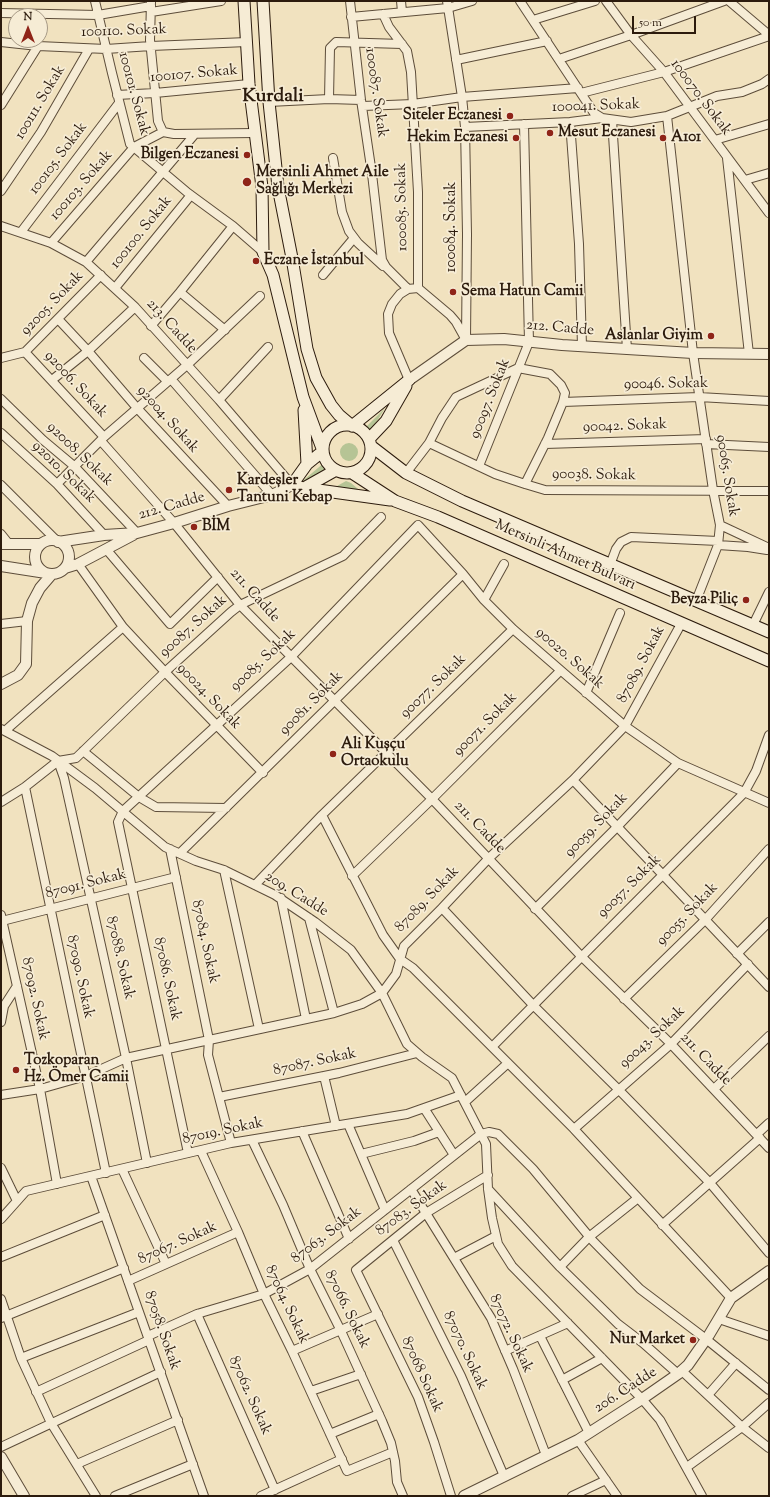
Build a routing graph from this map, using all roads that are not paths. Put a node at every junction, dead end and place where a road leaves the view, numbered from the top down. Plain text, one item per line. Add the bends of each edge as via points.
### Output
1 (95, 1) edge
2 (221, 1) edge
3 (244, 1) edge
4 (263, 1) edge
5 (350, 1) edge
6 (401, 1) edge
7 (472, 1) edge
8 (520, 1) edge
9 (594, 1) edge
10 (606, 1) edge
11 (724, 1) edge
12 (729, 1) edge
13 (447, 4) edge
14 (151, 6) edge
15 (402, 12) junction
16 (1, 13) edge
17 (384, 14) junction
18 (98, 15) junction
19 (351, 17) junction
20 (533, 20) junction
21 (631, 35) junction
22 (769, 35) edge
23 (547, 41) junction
24 (247, 42) junction
25 (354, 42) junction
26 (402, 44) junction
27 (151, 46) junction
28 (48, 47) edge
29 (37, 48) edge
30 (89, 49) junction
31 (106, 49) junction
32 (559, 59) junction
33 (456, 60) junction
34 (664, 72) junction
35 (769, 79) edge
36 (249, 84) junction
37 (580, 91) junction
38 (155, 94) junction
39 (462, 97) junction
40 (118, 99) junction
41 (329, 99) junction
42 (269, 102) junction
43 (362, 103) junction
44 (413, 104) junction
45 (1, 105) edge
46 (689, 106) junction
47 (667, 116) junction
48 (602, 118) junction
49 (612, 120) junction
50 (570, 122) junction
51 (524, 124) junction
52 (769, 124) edge
53 (465, 127) junction
54 (162, 132) junction
55 (254, 133) junction
56 (195, 134) junction
57 (715, 140) junction
58 (134, 147) junction
59 (727, 157) junction
60 (333, 158) dead end
61 (163, 172) junction
62 (769, 173) edge
63 (744, 180) junction
64 (1, 191) edge
65 (191, 195) junction
66 (769, 213) edge
67 (1, 226) edge
68 (233, 226) junction
69 (21, 232) junction
70 (354, 238) junction
71 (51, 243) junction
72 (263, 252) junction
73 (86, 262) junction
74 (384, 264) junction
75 (101, 275) junction
76 (323, 275) dead end
77 (115, 288) junction
78 (418, 288) junction
79 (408, 289) junction
80 (180, 292) junction
81 (260, 296) dead end
82 (135, 307) junction
83 (58, 319) junction
84 (151, 326) junction
85 (225, 330) junction
86 (466, 340) junction
87 (529, 342) junction
88 (582, 346) junction
89 (268, 347) dead end
90 (626, 349) junction
91 (88, 351) junction
92 (25, 352) junction
93 (693, 353) junction
94 (749, 354) junction
95 (769, 354) edge
96 (1, 358) edge
97 (144, 358) dead end
98 (187, 365) junction
99 (518, 368) junction
100 (52, 380) junction
101 (169, 380) junction
102 (409, 380) junction
103 (303, 397) junction
104 (699, 398) junction
105 (1, 399) edge
106 (219, 400) junction
107 (769, 401) edge
108 (564, 402) junction
109 (137, 408) junction
110 (352, 426) junction
111 (1, 433) edge
112 (102, 439) junction
113 (706, 442) junction
114 (370, 443) junction
115 (428, 443) junction
116 (545, 444) junction
117 (769, 447) edge
118 (323, 451) junction
119 (307, 464) junction
120 (74, 466) junction
121 (478, 466) junction
122 (336, 470) junction
123 (352, 473) junction
124 (406, 474) junction
125 (57, 484) junction
126 (525, 484) junction
127 (1, 485) edge
128 (292, 485) junction
129 (304, 488) junction
130 (713, 490) junction
131 (769, 491) edge
132 (272, 495) junction
133 (395, 501) junction
134 (228, 506) junction
135 (381, 517) dead end
136 (174, 523) junction
137 (418, 525) joint
138 (720, 525) junction
139 (137, 533) junction
140 (1, 534) edge
141 (104, 535) junction
142 (58, 542) junction
143 (718, 543) junction
144 (5, 544) edge
145 (41, 544) junction
146 (106, 549) junction
147 (769, 549) edge
148 (78, 564) junction
149 (504, 564) dead end
150 (610, 565) junction
151 (1, 566) edge
152 (66, 568) junction
153 (52, 574) junction
154 (463, 574) junction
155 (218, 577) junction
156 (769, 592) edge
157 (484, 600) junction
158 (696, 601) junction
159 (240, 605) junction
160 (620, 613) dead end
161 (27, 621) junction
162 (1, 624) edge
163 (681, 624) junction
164 (753, 625) junction
165 (123, 627) junction
166 (513, 629) junction
167 (769, 632) edge
168 (291, 657) junction
169 (769, 662) edge
170 (560, 671) junction
171 (165, 672) junction
172 (1, 684) edge
173 (586, 693) junction
174 (335, 700) junction
175 (216, 725) junction
176 (625, 726) junction
177 (3, 730) edge
178 (769, 735) edge
179 (82, 751) junction
180 (386, 753) junction
181 (58, 761) junction
182 (678, 763) junction
183 (262, 772) junction
184 (573, 780) junction
185 (24, 787) junction
186 (744, 793) junction
187 (139, 797) junction
188 (432, 799) junction
189 (1, 802) edge
190 (769, 803) edge
191 (226, 808) junction
192 (123, 811) junction
193 (322, 815) junction
194 (617, 827) junction
195 (170, 849) junction
196 (769, 849) edge
197 (180, 854) junction
198 (489, 858) junction
199 (224, 870) junction
200 (662, 874) junction
201 (176, 876) junction
202 (352, 876) junction
203 (255, 885) junction
204 (132, 888) junction
205 (91, 898) junction
206 (280, 898) junction
207 (442, 908) junction
208 (50, 909) junction
209 (535, 909) junction
210 (2, 918) edge
211 (309, 918) junction
212 (705, 920) junction
213 (769, 922) edge
214 (738, 954) junction
215 (581, 956) junction
216 (400, 959) junction
217 (748, 964) junction
218 (17, 986) junction
219 (769, 987) edge
220 (382, 993) junction
221 (624, 998) junction
222 (533, 1006) junction
223 (334, 1012) junction
224 (306, 1019) junction
225 (1, 1022) edge
226 (259, 1029) junction
227 (769, 1036) edge
228 (209, 1040) junction
229 (671, 1044) junction
230 (492, 1046) junction
231 (167, 1049) junction
232 (417, 1053) junction
233 (126, 1058) junction
234 (508, 1063) junction
235 (86, 1076) junction
236 (324, 1076) junction
237 (40, 1089) junction
238 (714, 1089) junction
239 (619, 1090) junction
240 (1, 1095) edge
241 (219, 1097) junction
242 (463, 1098) junction
243 (424, 1108) junction
244 (769, 1123) edge
245 (348, 1124) junction
246 (336, 1126) junction
247 (574, 1129) junction
248 (302, 1131) junction
249 (439, 1132) junction
250 (481, 1134) junction
251 (758, 1136) junction
252 (252, 1140) junction
253 (232, 1143) junction
254 (769, 1148) edge
255 (201, 1150) junction
256 (188, 1154) junction
257 (361, 1154) junction
258 (454, 1155) junction
259 (147, 1163) junction
260 (1, 1168) edge
261 (122, 1169) junction
262 (106, 1173) junction
263 (488, 1175) junction
264 (91, 1176) junction
265 (710, 1183) junction
266 (57, 1184) junction
267 (411, 1189) junction
268 (488, 1189) junction
269 (638, 1198) junction
270 (17, 1201) junction
271 (385, 1210) junction
272 (426, 1213) junction
273 (105, 1215) junction
274 (1, 1218) edge
275 (662, 1224) junction
276 (238, 1232) junction
277 (496, 1236) junction
278 (589, 1237) junction
279 (349, 1239) junction
280 (393, 1240) junction
281 (769, 1253) edge
282 (1, 1257) edge
283 (454, 1258) junction
284 (166, 1264) junction
285 (560, 1267) junction
286 (124, 1268) junction
287 (310, 1269) junction
288 (356, 1270) joint
289 (769, 1271) edge
290 (128, 1281) junction
291 (264, 1294) junction
292 (731, 1298) junction
293 (1, 1299) edge
294 (139, 1312) junction
295 (197, 1314) junction
296 (378, 1314) junction
297 (4, 1316) edge
298 (719, 1318) junction
299 (568, 1323) junction
300 (341, 1331) junction
301 (540, 1336) junction
302 (769, 1336) edge
303 (148, 1338) junction
304 (706, 1339) junction
305 (505, 1350) junction
306 (292, 1351) junction
307 (21, 1358) junction
308 (602, 1358) junction
309 (736, 1363) junction
310 (161, 1372) junction
311 (680, 1372) junction
312 (361, 1374) junction
313 (562, 1380) junction
314 (769, 1390) edge
315 (311, 1391) junction
316 (36, 1392) junction
317 (708, 1395) junction
318 (642, 1400) junction
319 (769, 1404) edge
320 (379, 1414) junction
321 (178, 1420) junction
322 (51, 1423) junction
323 (742, 1426) junction
324 (589, 1433) junction
325 (330, 1434) junction
326 (578, 1440) junction
327 (1, 1447) edge
328 (769, 1448) edge
329 (393, 1452) junction
330 (546, 1455) junction
331 (1, 1457) edge
332 (342, 1459) junction
333 (77, 1464) junction
334 (193, 1464) junction
335 (687, 1467) junction
336 (4, 1469) edge
337 (504, 1476) junction
338 (606, 1480) junction
339 (275, 1490) junction
340 (24, 1496) edge
341 (96, 1496) edge
342 (115, 1496) edge
343 (204, 1496) edge
344 (261, 1496) edge
345 (403, 1496) edge
346 (451, 1496) edge
347 (464, 1496) edge
348 (572, 1496) edge
349 (617, 1496) edge
350 (702, 1496) edge

1 - 18 street, 100101. Sokak
2 - 14 street
3 - 24 main road
4 - 42 main road
5 - 19 street, 100087. Sokak
6 - 15 street
7 - 13 street
8 - 20 street
9 - 20 street
10 - 21 street, 100070. Sokak
11 - 21 street
12 - 22 street
13 - 15 street
13 - 33 street, 100084. Sokak
14 - 18 street
14 - 27 street
15 - 17 street
16 - 18 street
17 - 19 street
17 - 26 street, 100085. Sokak via 389,27
18 - 31 street, 100101. Sokak
19 - 25 street, 100087. Sokak
20 - 23 street
21 - 32 street
21 - 34 street, 100070. Sokak
22 - 34 street
23 - 32 street
23 - 33 street
24 - 27 street, 100110. Sokak
24 - 36 main road
25 - 26 street
25 - 41 street via 336,42 330,48
25 - 43 street, 100087. Sokak
26 - 44 street, 100085. Sokak via 407,51 412,72
27 - 31 street, 100110. Sokak
27 - 38 street
28 - 30 street, 100110. Sokak
29 - 45 street
30 - 31 street, 100110. Sokak
30 - 64 street, 100111. Sokak via 41,132
31 - 40 street, 100101. Sokak
32 - 37 street
33 - 39 street, 100084. Sokak
34 - 37 street
34 - 46 street, 100070. Sokak
35 - 46 street, 100041. Sokak via 742,92 717,96
36 - 38 street, 100107. Sokak
36 - 55 main road
37 - 39 street
37 - 48 street via 594,113
38 - 40 street, 100107. Sokak
38 - 54 street
39 - 44 street
39 - 53 street, 100084. Sokak
40 - 58 street, 100101. Sokak via 130,144
40 - 69 street, 100105. Sokak
41 - 42 street
41 - 43 street
42 - 110 main road via 278,187 307,349 316,378 331,405
43 - 44 street
43 - 74 street, 100087. Sokak
44 - 78 street, 100085. Sokak via 418,192
46 - 47 street, 100041. Sokak
46 - 57 street, 100070. Sokak
47 - 49 street, 100041. Sokak via 631,122
47 - 93 street, 90065. Sokak
48 - 49 street, 100041. Sokak
48 - 50 street, 100041. Sokak
49 - 90 street
50 - 51 street, 100041. Sokak
50 - 88 street
51 - 53 street, 100041. Sokak
51 - 87 street
52 - 57 street
53 - 86 street, 100084. Sokak
54 - 56 street
54 - 58 street
55 - 56 street
55 - 72 main road via 262,187
56 - 61 street
57 - 59 street, 100070. Sokak
58 - 61 street, 100101. Sokak
58 - 71 street, 100103. Sokak
59 - 63 street, 100070. Sokak
59 - 94 street
60 - 70 street via 342,212
61 - 65 street, 100101. Sokak
61 - 73 street
62 - 63 street
63 - 66 street, 100070. Sokak
65 - 68 street, 100101. Sokak
65 - 77 street, 100100. Sokak
67 - 69 street, 213. Cadde
68 - 72 street, 100101. Sokak
68 - 80 street
69 - 71 street, 213. Cadde
70 - 74 street
70 - 76 street
71 - 73 street, 213. Cadde
72 - 103 main road via 274,275
73 - 75 street, 213. Cadde
74 - 79 street
75 - 77 street, 213. Cadde
75 - 83 street, 92005. Sokak
77 - 82 street, 213. Cadde
78 - 79 street
78 - 86 street via 450,315
79 - 102 street via 392,304 388,314 389,333
80 - 84 street
80 - 85 street
81 - 85 street
82 - 84 street, 213. Cadde
82 - 91 street
83 - 91 street, 92004. Sokak
83 - 92 street, 92005. Sokak
84 - 98 street, 213. Cadde
85 - 98 street
86 - 87 street, 212. Cadde via 504,339
86 - 102 street
87 - 88 street, 212. Cadde
87 - 99 street, 90097. Sokak
88 - 90 street, 212. Cadde
89 - 106 street
90 - 93 street, 212. Cadde
91 - 100 street
91 - 109 street, 92004. Sokak
92 - 96 street, 92006. Sokak
92 - 100 street, 92006. Sokak
93 - 94 street, 212. Cadde
93 - 104 street, 90065. Sokak
94 - 95 street, 212. Cadde
97 - 101 street
98 - 101 street
98 - 106 street, 213. Cadde
99 - 108 street via 550,374 565,393
99 - 115 street via 456,398
99 - 121 street, 90097. Sokak
100 - 112 street, 92006. Sokak
101 - 109 street
101 - 132 street
102 - 110 main road
102 - 114 main road via 386,421
103 - 118 main road
103 - 119 main road
104 - 107 street, 90046. Sokak
104 - 108 street, 90046. Sokak
104 - 113 street, 90065. Sokak
105 - 120 street, 92008. Sokak
106 - 128 street, 213. Cadde
108 - 116 street
109 - 112 street
109 - 134 street, 92004. Sokak
110 - 114 main road via 365,433
110 - 118 main road via 338,427 331,431 326,437
111 - 125 street, 92010. Sokak
112 - 120 street
112 - 136 street, 92006. Sokak
113 - 116 street, 90042. Sokak
113 - 117 street, 90042. Sokak
113 - 130 street, 90065. Sokak
114 - 123 main road via 368,460
114 - 124 main road, Mersinli Ahmet Bulvarı
115 - 121 street, 90038. Sokak
115 - 124 street
116 - 126 street
118 - 119 main road
118 - 122 main road via 329,466
119 - 128 main road
120 - 125 street
120 - 139 street, 92008. Sokak
121 - 126 street, 90038. Sokak
122 - 123 main road
122 - 129 main road
123 - 133 main road, Mersinli Ahmet Bulvarı
124 - 150 main road, Mersinli Ahmet Bulvarı via 462,502
125 - 141 street, 92010. Sokak
126 - 130 street, 90038. Sokak via 545,490
127 - 142 street
128 - 129 main road
128 - 132 street, 212. Cadde
129 - 133 main road
130 - 131 street, 90038. Sokak
130 - 138 street, 90065. Sokak
132 - 134 street, 212. Cadde
133 - 163 main road, Mersinli Ahmet Bulvarı via 438,517
134 - 136 street, 212. Cadde
135 - 159 street, 90087. Sokak via 342,556
136 - 139 street, 212. Cadde
136 - 155 street, 211. Cadde
137 - 154 street, 90020. Sokak
137 - 168 street, 90085. Sokak
138 - 143 street, 90065. Sokak
138 - 147 street
139 - 141 street, 212. Cadde
139 - 146 street
140 - 144 street
141 - 142 street, 212. Cadde
142 - 145 street via 52,540
142 - 152 street via 68,553
143 - 147 street
143 - 150 street via 631,537 621,542
143 - 158 street, 90065. Sokak
144 - 145 street
145 - 153 street via 35,560 41,570
146 - 148 street
146 - 155 street via 170,624
148 - 152 street
148 - 165 street, 90024. Sokak
149 - 157 street
150 - 158 main road, Mersinli Ahmet Bulvarı
151 - 153 street
152 - 153 street
153 - 161 street via 32,603
154 - 157 street, 90020. Sokak
154 - 174 street, 90081. Sokak
155 - 159 street, 211. Cadde
156 - 164 street
157 - 166 street, 90020. Sokak
158 - 164 main road, Mersinli Ahmet Bulvarı
159 - 168 street, 211. Cadde
159 - 171 street, 90087. Sokak
160 - 173 street
161 - 162 street
161 - 172 street via 26,664 18,675
163 - 169 main road, Mersinli Ahmet Bulvarı
163 - 176 street, 87089. Sokak
164 - 167 main road, Mersinli Ahmet Bulvarı
165 - 171 street, 90024. Sokak
165 - 177 street
166 - 170 street, 90020. Sokak
166 - 180 street, 90077. Sokak
168 - 174 street, 211. Cadde
168 - 175 street, 90085. Sokak
170 - 173 street, 90020. Sokak
170 - 188 street, 90071. Sokak
171 - 175 street, 90024. Sokak
171 - 179 street, 90087. Sokak
173 - 176 street, 90020. Sokak
174 - 180 street, 211. Cadde
174 - 183 street, 90081. Sokak
175 - 183 street, 90024. Sokak
175 - 187 street, 90085. Sokak
176 - 182 street, 90020. Sokak
176 - 184 street, 87089. Sokak
177 - 181 street, 209. Cadde
178 - 186 street, 90057. Sokak via 756,771
179 - 181 street, 90087. Sokak via 76,758
179 - 187 street
180 - 188 street, 211. Cadde
180 - 193 street, 90077. Sokak
181 - 185 street
181 - 192 street, 209. Cadde
181 - 205 street, 87088. Sokak
182 - 186 street, 90020. Sokak
182 - 194 street, 90059. Sokak
183 - 191 street, 90081. Sokak
184 - 194 street
184 - 198 street, 87089. Sokak
185 - 189 street
185 - 208 street, 87090. Sokak
186 - 190 street, 90020. Sokak
186 - 200 street, 90057. Sokak
187 - 191 street via 156,807
187 - 192 street, 90085. Sokak
188 - 198 street, 211. Cadde
188 - 202 street, 90071. Sokak
191 - 197 street, 90081. Sokak
192 - 195 street, 209. Cadde
192 - 204 street, 87086. Sokak via 118,822
193 - 202 street
193 - 203 street, 90077. Sokak
194 - 200 street
194 - 209 street, 90059. Sokak
195 - 197 street, 209. Cadde
195 - 201 street, 87084. Sokak
196 - 212 street, 90055. Sokak
197 - 199 street, 209. Cadde
198 - 207 street, 87089. Sokak
198 - 209 street, 211. Cadde
199 - 203 street, 209. Cadde
199 - 226 street
200 - 212 street
200 - 215 street, 90057. Sokak
201 - 204 street, 87091. Sokak
201 - 228 street, 87084. Sokak
202 - 216 street via 383,935
203 - 206 street, 209. Cadde
204 - 205 street, 87091. Sokak
204 - 231 street, 87086. Sokak
205 - 208 street, 87091. Sokak
205 - 233 street, 87088. Sokak
206 - 211 street, 209. Cadde
206 - 224 street
207 - 216 street, 87089. Sokak via 404,946
207 - 222 street
208 - 210 street, 87091. Sokak
208 - 235 street, 87090. Sokak
209 - 215 street, 211. Cadde
210 - 218 street, 87092. Sokak
211 - 220 street, 209. Cadde via 351,950
211 - 223 street
212 - 214 street
212 - 221 street, 90055. Sokak
213 - 214 street
214 - 217 street
215 - 221 street, 211. Cadde
215 - 222 street, 90057. Sokak
216 - 220 street, 87089. Sokak via 396,974
216 - 230 street via 413,968
217 - 219 street
217 - 229 street, 90043. Sokak
218 - 225 street via 4,1006
218 - 237 street, 87092. Sokak
220 - 223 street, 87089. Sokak via 362,1004
220 - 232 street, 209. Cadde via 407,1044
221 - 229 street, 211. Cadde
222 - 230 street, 90057. Sokak
222 - 239 street
223 - 224 street, 87089. Sokak
224 - 226 street, 87089. Sokak
226 - 228 street, 87089. Sokak
227 - 238 street
228 - 231 street, 87089. Sokak
228 - 241 street via 208,1055
229 - 238 street, 211. Cadde
229 - 239 street, 90043. Sokak
230 - 234 street
231 - 233 street, 87089. Sokak
231 - 256 street, 87086. Sokak
232 - 236 street, 87087. Sokak
232 - 242 street, 209. Cadde via 452,1078
233 - 235 street, 87089. Sokak
233 - 259 street, 87088. Sokak
234 - 242 street
234 - 247 street
235 - 237 street, 87089. Sokak
235 - 262 street, 87090. Sokak
236 - 241 street, 87087. Sokak
236 - 246 street
237 - 240 street, 87089. Sokak
237 - 266 street, 87092. Sokak
238 - 251 street, 211. Cadde
239 - 247 street, 90043. Sokak
239 - 265 street
241 - 253 street
242 - 243 street, 87019. Sokak
242 - 250 street, 209. Cadde
243 - 245 street, 87019. Sokak via 407,1114
243 - 249 street
244 - 251 street
245 - 246 street, 87019. Sokak
245 - 257 street
246 - 248 street, 87019. Sokak
247 - 269 street
248 - 252 street, 87019. Sokak
248 - 279 street
249 - 257 street
249 - 258 street
250 - 258 street, 87063. Sokak
250 - 263 street, 209. Cadde via 486,1144
250 - 278 street via 498,1134 534,1169
251 - 254 street, 211. Cadde
251 - 265 street
252 - 253 street, 87019. Sokak
252 - 287 street, 87066. Sokak
253 - 255 street, 87019. Sokak
255 - 256 street, 87019. Sokak
255 - 276 street, 87064. Sokak
256 - 259 street, 87019. Sokak
257 - 271 street
258 - 267 street, 87063. Sokak
259 - 261 street, 87019. Sokak
260 - 270 street
261 - 262 street, 87019. Sokak
261 - 284 street
262 - 264 street, 87019. Sokak
263 - 268 street
263 - 272 street, 87083. Sokak
264 - 266 street, 87019. Sokak
264 - 273 street, 87058. Sokak
265 - 275 street
265 - 281 street
266 - 270 street, 87019. Sokak via 26,1191
267 - 271 street, 87063. Sokak
267 - 272 street, 87072. Sokak
268 - 277 street
268 - 285 street
269 - 275 street
269 - 278 street
270 - 274 street, 87019. Sokak
271 - 279 street, 87063. Sokak
272 - 280 street, 87083. Sokak
272 - 283 street, 87072. Sokak
273 - 282 street
273 - 286 street, 87058. Sokak
275 - 292 street
276 - 284 street, 87067. Sokak
276 - 291 street, 87064. Sokak
277 - 283 street
277 - 299 street via 512,1266
278 - 285 street
278 - 304 street via 640,1289
279 - 287 street, 87063. Sokak
280 - 288 street, 87083. Sokak
280 - 337 street, 87070. Sokak via 458,1370
283 - 305 street, 87072. Sokak via 491,1318
284 - 290 street, 87067. Sokak
285 - 311 street via 618,1324
286 - 290 street, 87058. Sokak
286 - 297 street
287 - 291 street, 87063. Sokak
287 - 300 street, 87066. Sokak
288 - 296 street, 87068 Sokak
289 - 292 street, 206. Cadde
290 - 294 street, 87058. Sokak
291 - 295 street, 87063. Sokak
291 - 306 street, 87064. Sokak
292 - 298 street, 206. Cadde
293 - 297 street
294 - 303 street, 87058. Sokak
294 - 307 street
295 - 303 street, 87063. Sokak
295 - 339 street, 87062. Sokak
296 - 300 street
296 - 346 street, 87068 Sokak via 418,1398
297 - 307 street
298 - 302 street
298 - 304 street, 206. Cadde
299 - 301 street
299 - 308 street
300 - 306 street
300 - 312 street, 87066. Sokak
301 - 305 street
301 - 313 street
303 - 310 street, 87058. Sokak
303 - 316 street, 87063. Sokak
304 - 309 street
304 - 311 street, 206. Cadde
305 - 330 street, 87072. Sokak
306 - 315 street, 87064. Sokak
307 - 316 street
308 - 313 street
308 - 318 street
309 - 314 street
309 - 317 street
310 - 321 street, 87058. Sokak
310 - 322 street
311 - 317 street
311 - 318 street, 206. Cadde
312 - 315 street
312 - 320 street, 87066. Sokak
313 - 324 street
315 - 325 street, 87064. Sokak
316 - 322 street
317 - 323 street
318 - 324 street, 206. Cadde
318 - 335 street via 660,1420
319 - 323 street
320 - 325 street
320 - 329 street, 87066. Sokak
321 - 333 street
321 - 334 street, 87058. Sokak
322 - 327 street
322 - 333 street
323 - 328 street
323 - 335 street
324 - 326 street, 206. Cadde
325 - 332 street, 87064. Sokak
326 - 330 street, 206. Cadde
326 - 338 street
329 - 332 street, 87064. Sokak via 347,1471
329 - 345 street, 87066. Sokak via 397,1482
330 - 337 street, 206. Cadde
331 - 336 street
332 - 339 street
333 - 341 street
334 - 342 street
334 - 343 street, 87058. Sokak
335 - 350 street
336 - 340 street
337 - 347 street, 206. Cadde
338 - 348 street
338 - 349 street
339 - 344 street

